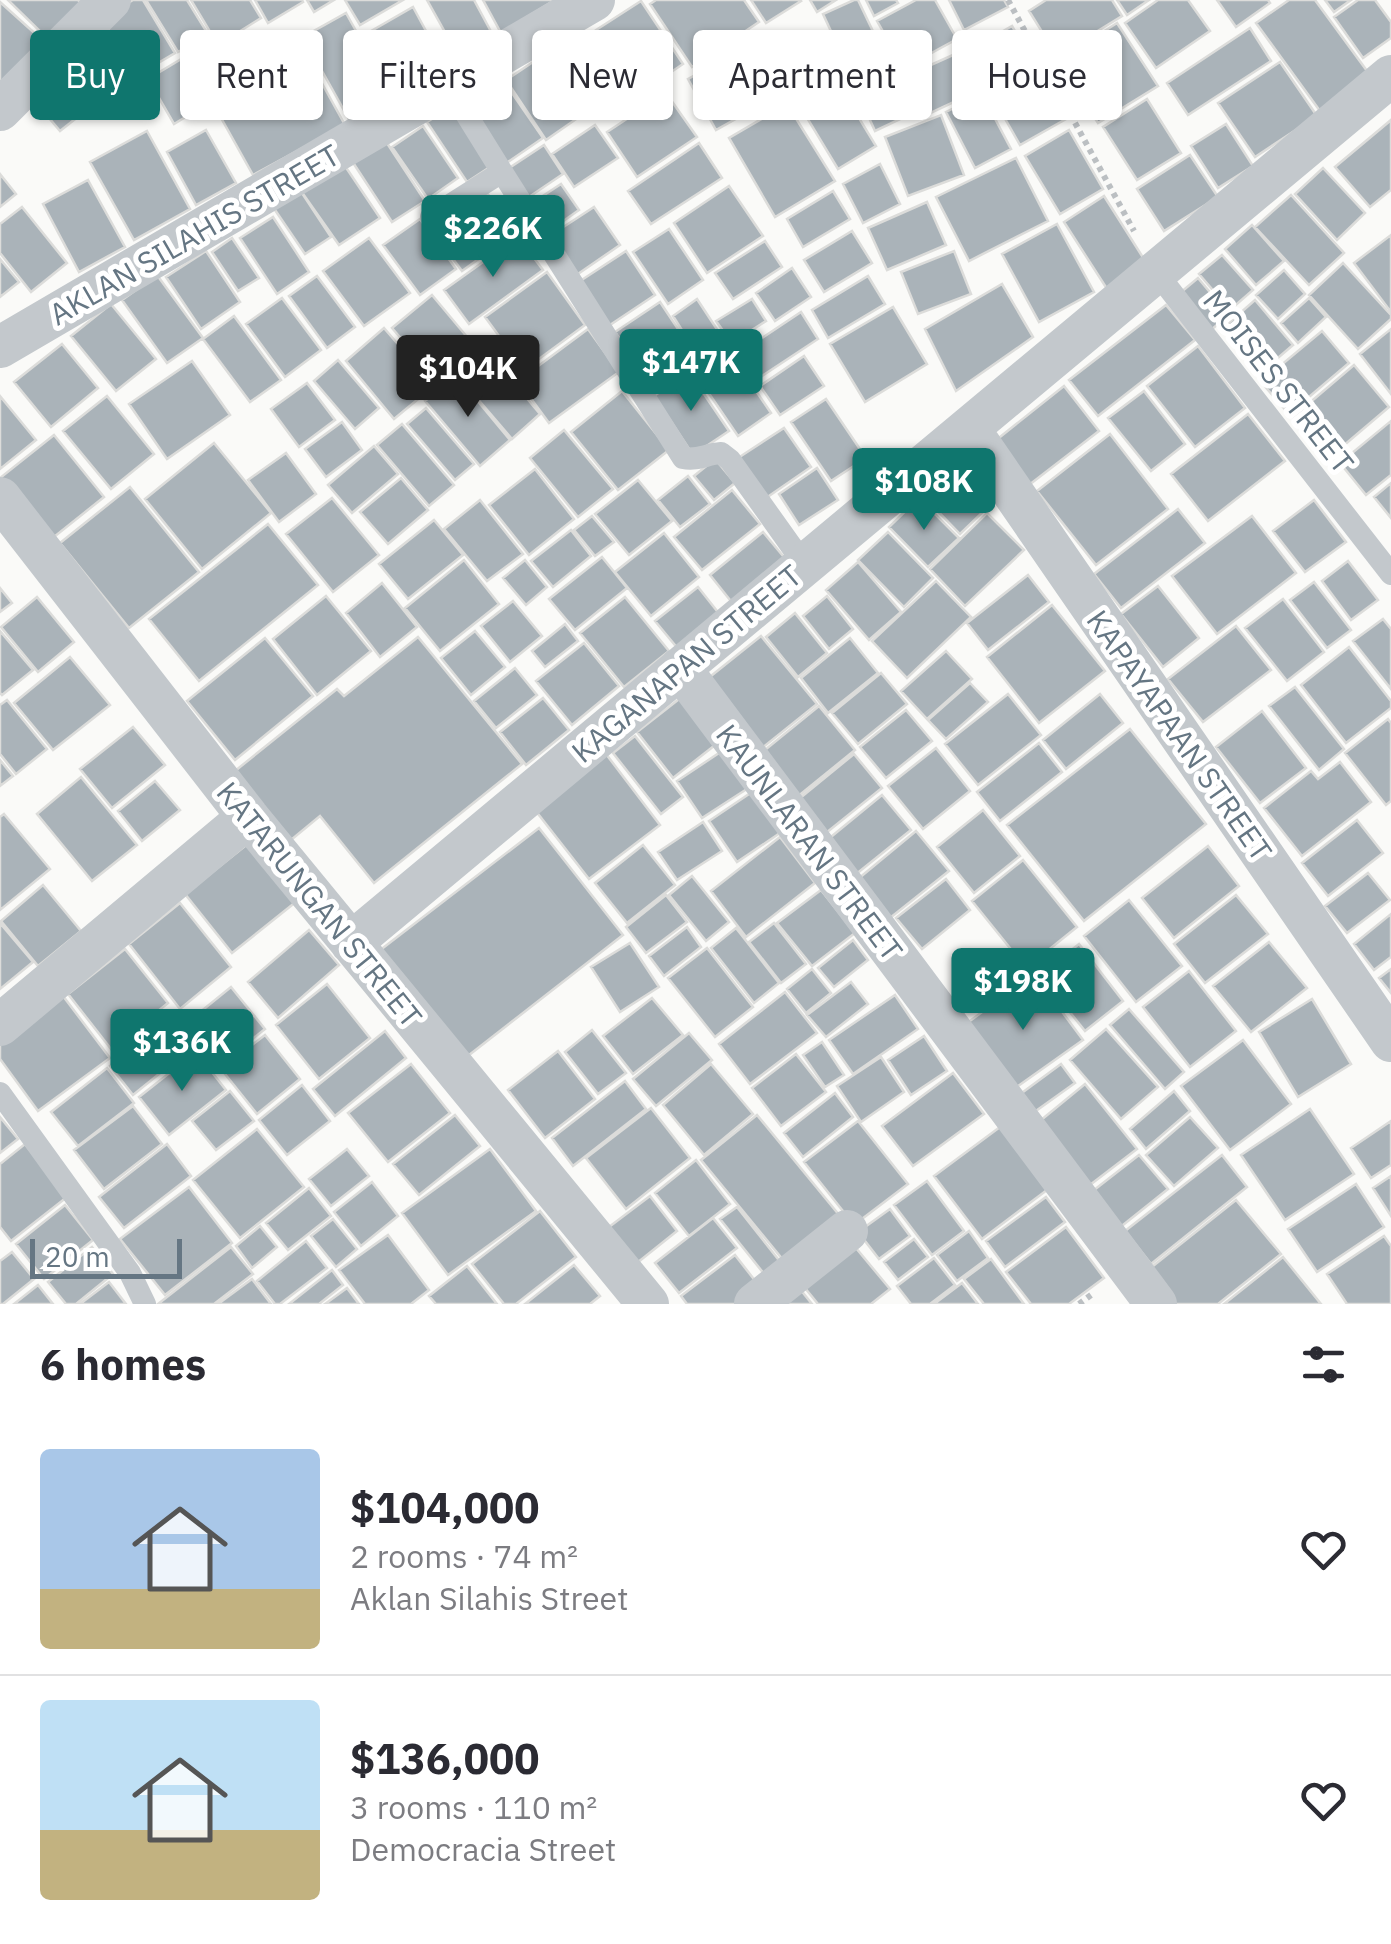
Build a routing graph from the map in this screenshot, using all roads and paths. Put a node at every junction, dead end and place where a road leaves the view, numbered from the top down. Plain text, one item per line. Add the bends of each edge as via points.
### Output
1 (110, 0) edge
2 (594, 0) edge
3 (1008, 0) edge
4 (512, 48) edge
5 (1391, 76) edge
6 (0, 110) edge
7 (388, 120) edge
8 (470, 120) edge
9 (502, 172) junction
10 (431, 217) dead end
11 (1156, 272) junction
12 (0, 347) edge
13 (968, 428) junction
14 (0, 498) edge
15 (804, 564) junction
16 (1391, 574) edge
17 (680, 668) junction
18 (248, 817) junction
19 (350, 943) junction
20 (0, 1025) edge
21 (1391, 1041) edge
22 (0, 1093) edge
23 (847, 1231) dead end
24 (144, 1304) edge
25 (648, 1304) edge
26 (755, 1304) edge
27 (1156, 1304) edge

1 - 6 street
2 - 4 street, AKLAN SILAHIS STREET
3 - 11 path
5 - 11 street, KAGANAPAN STREET
7 - 12 street, AKLAN SILAHIS STREET
8 - 9 lane
9 - 10 lane
9 - 15 lane via 682,458 721,453 730,460
11 - 13 street, KAGANAPAN STREET
11 - 16 lane, MOISES STREET
13 - 15 street, KAGANAPAN STREET
13 - 21 street, KAPAYAPAAN STREET
14 - 18 street, KATARUNGAN STREET
15 - 17 street, KAGANAPAN STREET
17 - 19 street, KAGANAPAN STREET
17 - 27 street, KAUNLARAN STREET
18 - 19 street, KATARUNGAN STREET
18 - 20 street
19 - 25 street, KATARUNGAN STREET
22 - 24 lane via 130,1273
23 - 26 street

